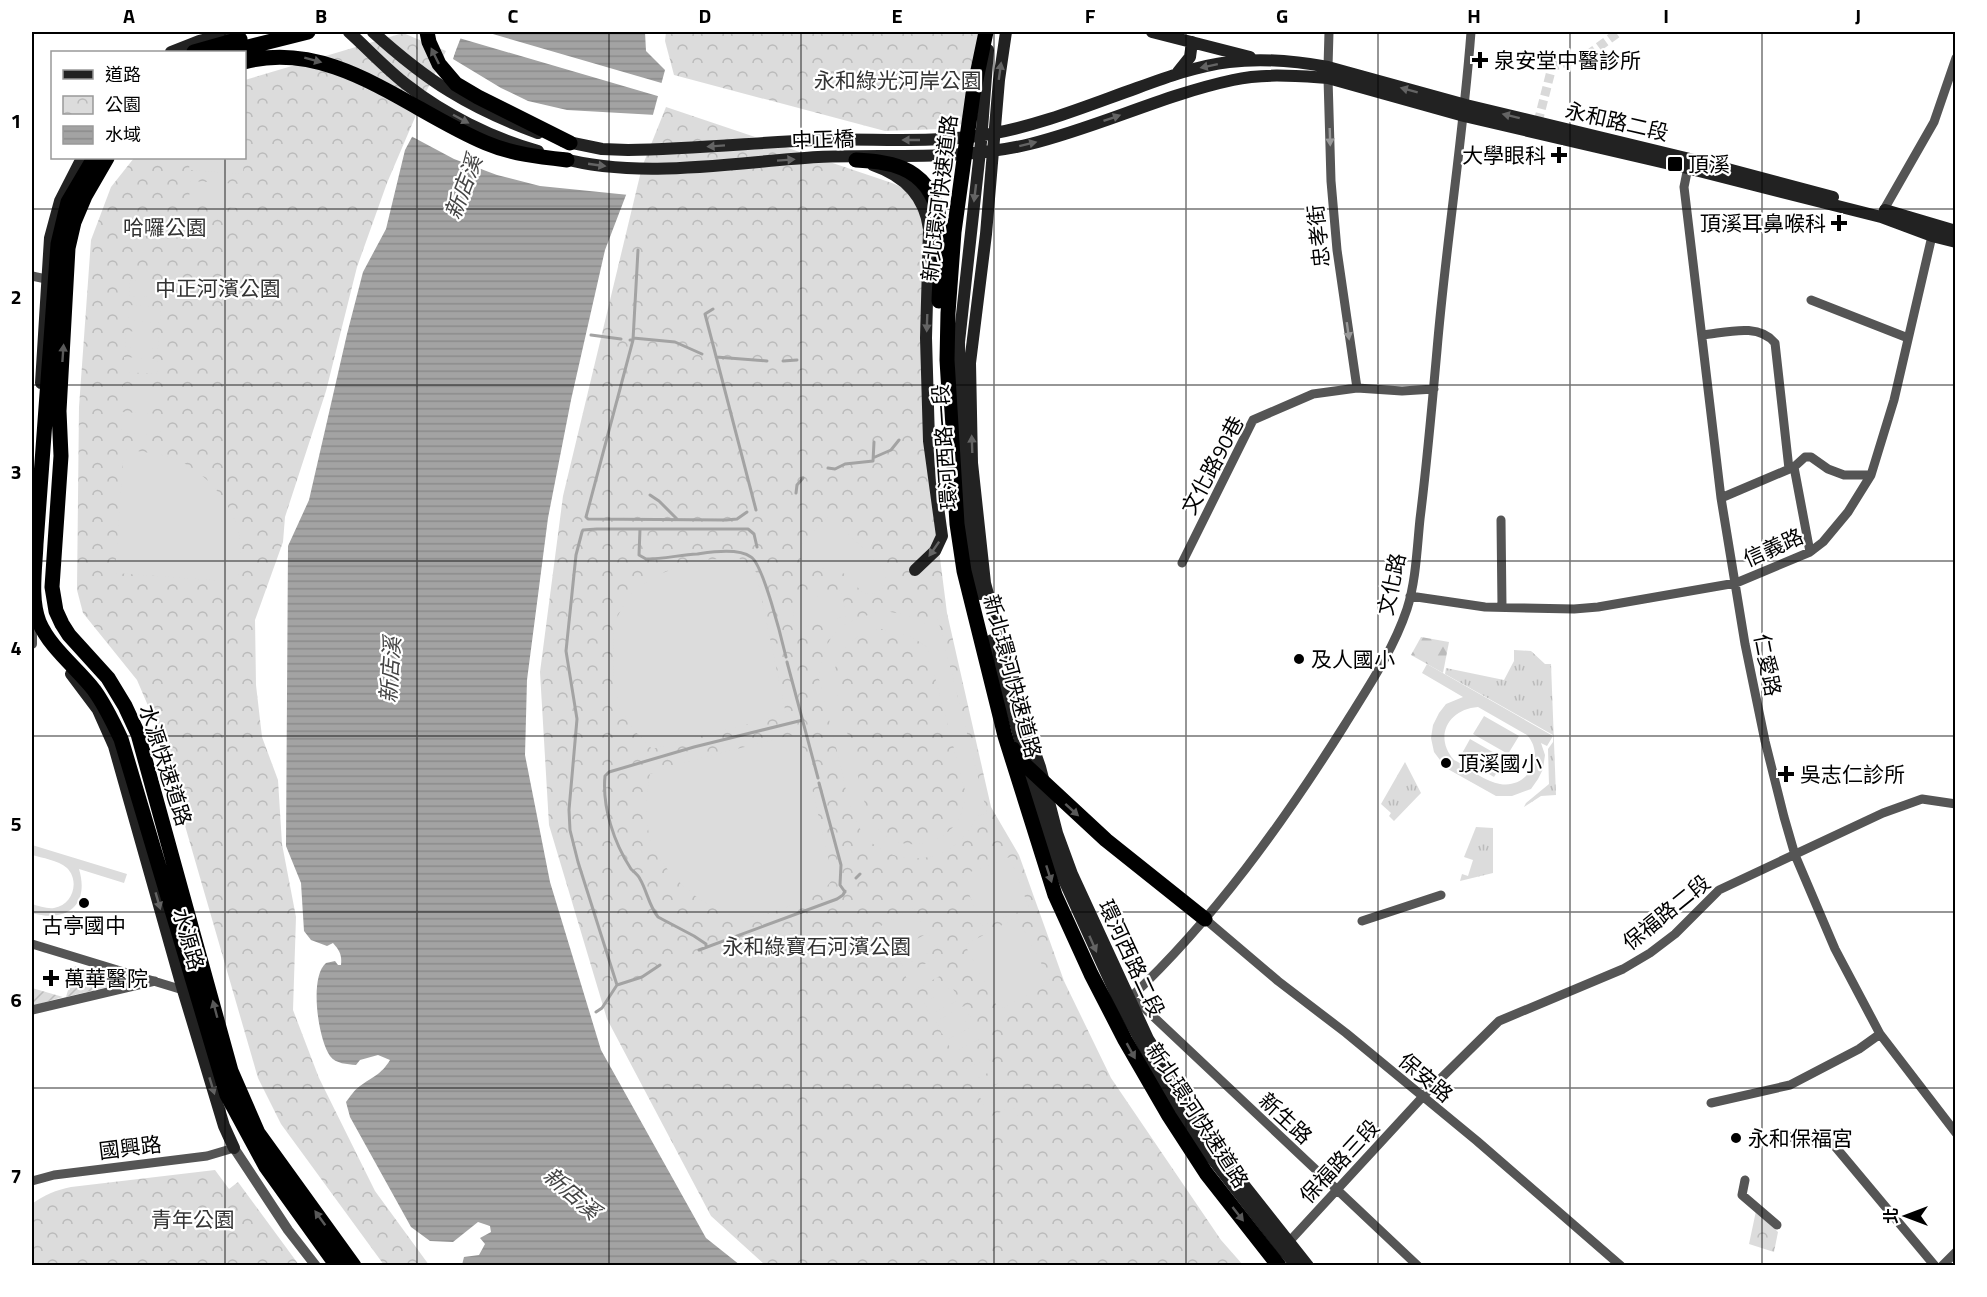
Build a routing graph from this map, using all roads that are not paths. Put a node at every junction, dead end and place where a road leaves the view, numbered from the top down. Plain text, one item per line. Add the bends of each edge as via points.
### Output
1 (234, 32) edge
2 (269, 32) edge
3 (308, 32) edge
4 (349, 32) edge
5 (373, 32) edge
6 (427, 32) edge
7 (988, 32) edge
8 (1006, 32) edge
9 (1152, 32) edge
10 (1329, 32) edge
11 (1471, 32) edge
12 (1192, 42) junction
13 (173, 51) edge
14 (198, 51) edge
15 (232, 51) edge
16 (1956, 58) edge
17 (250, 60) edge
18 (1267, 61) junction
19 (1328, 72) junction
20 (1176, 74) junction
21 (1465, 110) junction
22 (570, 142) junction
23 (816, 158) junction
24 (81, 159) edge
25 (93, 159) edge
26 (108, 159) edge
27 (567, 160) junction
28 (856, 160) junction
29 (1689, 163) junction
30 (1882, 213) junction
31 (1956, 231) edge
32 (1932, 236) junction
33 (1956, 242) edge
34 (32, 276) edge
35 (46, 279) junction
36 (1810, 300) dead end
37 (1702, 335) junction
38 (1908, 338) junction
39 (1356, 388) junction
40 (1434, 389) junction
41 (59, 411) junction
42 (1791, 468) junction
43 (1870, 475) junction
44 (1721, 498) junction
45 (1501, 520) dead end
46 (957, 524) junction
47 (32, 530) edge
48 (1810, 552) junction
49 (1182, 563) dead end
50 (915, 570) dead end
51 (1736, 583) junction
52 (39, 589) junction
53 (1410, 596) junction
54 (1502, 607) junction
55 (36, 620) edge
56 (32, 644) edge
57 (1005, 736) junction
58 (1034, 769) junction
59 (1956, 804) edge
60 (1795, 855) junction
61 (1440, 895) dead end
62 (187, 906) junction
63 (1205, 919) junction
64 (1362, 921) dead end
65 (32, 945) edge
66 (155, 981) junction
67 (183, 990) junction
68 (1125, 1000) junction
69 (32, 1010) edge
70 (1880, 1034) junction
71 (1423, 1098) junction
72 (1711, 1103) dead end
73 (1956, 1133) edge
74 (1790, 1137) dead end
75 (234, 1148) junction
76 (1745, 1179) dead end
77 (32, 1181) edge
78 (1336, 1189) junction
79 (1777, 1224) dead end
80 (1285, 1246) junction
81 (1956, 1252) edge
82 (316, 1266) edge
83 (337, 1266) edge
84 (354, 1266) edge
85 (1279, 1266) edge
86 (1297, 1266) edge
87 (1308, 1266) edge
88 (1418, 1266) edge
89 (1621, 1266) edge
90 (1935, 1266) edge
91 (1942, 1266) edge

1 - 13 main road
2 - 14 highway
3 - 15 highway
4 -> 27 main road, 中正橋 via 422,96 482,129
5 - 22 main road, 中正橋 via 433,82 494,116
22 -> 6 highway via 456,84 438,64
7 - 46 highway, 新北環河快速道路 via 973,94 953,243 947,360
7 -> 58 main road, 環河西路一段 via 959,342 961,456 974,573
58 -> 8 main road, 環河西路一段 via 985,583 972,464 970,363
9 - 12 main road
10 - 19 street, 忠孝街
11 - 21 street, 文化路
12 - 18 main road
12 - 20 main road via 1190,57
16 - 30 street via 1934,122
17 -> 27 highway via 278,56 335,66 487,144
18 - 19 main road, 永和路二段 via 1306,63
18 -> 20 main road, 中正橋 via 1229,62
19 - 21 main road, 永和路二段
23 -> 19 main road, 中正橋 via 959,155 1008,148 1235,80
19 -> 39 street, 忠孝街 via 1337,250
20 -> 22 main road, 中正橋 via 1051,119 947,140 814,140 628,150
21 - 29 main road, 永和路二段
21 - 40 street, 文化路
27 -> 23 main road, 中正橋 via 665,168
23 - 28 main road
24 - 35 main road via 53,221
25 - 52 highway, 水源快速道路 via 68,202 58,244
41 -> 26 highway, 水源快速道路 via 68,248 74,222
28 - 46 highway via 884,162 918,177 941,222 939,338 947,476
28 -> 50 main road via 899,177 922,202 927,216 929,452 942,536 935,551
29 - 30 main road, 永和路二段
29 - 37 street, 仁愛路 via 1684,187
30 - 31 main road, 永和路二段
30 - 32 main road, 永和路二段
32 - 33 main road, 永和路二段
32 - 38 street, 信義路
34 - 35 street
35 - 47 main road
36 - 38 street
37 - 42 street via 1749,330 1764,333 1775,343
37 - 44 street, 仁愛路
38 - 43 street, 信義路 via 1894,400
39 - 40 street, 文化路90巷
39 - 49 street, 文化路90巷 via 1314,394 1252,420
40 - 53 street, 文化路
41 - 52 highway
41 - 62 highway, 水源快速道路 via 61,456 52,587 56,611 69,635 108,678 138,734
42 - 43 street via 1811,457 1844,475
42 - 44 street
42 - 48 street
43 - 48 street, 信義路 via 1848,512
44 - 51 street, 仁愛路
45 - 54 street
46 - 57 highway, 新北環河快速道路 via 964,571
48 - 51 street, 信義路
51 - 54 street, 信義路 via 1598,607
51 - 60 street, 仁愛路 via 1765,741
52 - 55 highway, 水源快速道路
53 - 54 street, 信義路
53 - 63 street, 文化路 via 1399,632 1359,702 1312,776
55 - 56 street
55 - 62 highway, 水源快速道路 via 58,637 116,708 168,862
55 -> 67 main road, 水源路 via 43,640 87,694 106,727
55 - 83 highway, 水源快速道路 via 99,698 121,739 227,1095 266,1167
57 -> 63 highway via 1023,763 1048,788
57 -> 85 highway, 新北環河快速道路 via 1055,895 1125,1040 1206,1173
58 - 68 main road, 環河西路二段 via 1072,874
59 - 60 street, 保福路二段 via 1922,799
60 - 70 street, 仁愛路 via 1835,949
60 - 71 street, 保福路二段 via 1719,890 1675,934 1623,969 1499,1021
61 - 64 street
84 -> 62 highway, 水源快速道路 via 258,1133 231,1071
63 - 68 street, 文化路 via 1160,970
63 - 71 street, 保安路
65 - 66 street
66 - 67 street
66 - 69 street
67 -> 75 main road, 水源路
68 - 78 street, 新生路 via 1140,1004
68 - 80 main road, 環河西路二段 via 1225,1161
70 - 72 street via 1790,1086
70 - 73 street, 仁愛路
71 - 78 street, 保福路三段
71 - 89 street, 保安路
74 - 90 street via 1833,1144
75 - 77 street, 國興路 via 207,1156 54,1174
75 - 82 street, 水源路
76 - 79 street via 1742,1195
78 - 80 street, 保福路三段
78 - 88 street, 新生路
80 - 86 main road, 環河西路二段
80 - 87 main road, 環河西路二段
81 - 91 street

